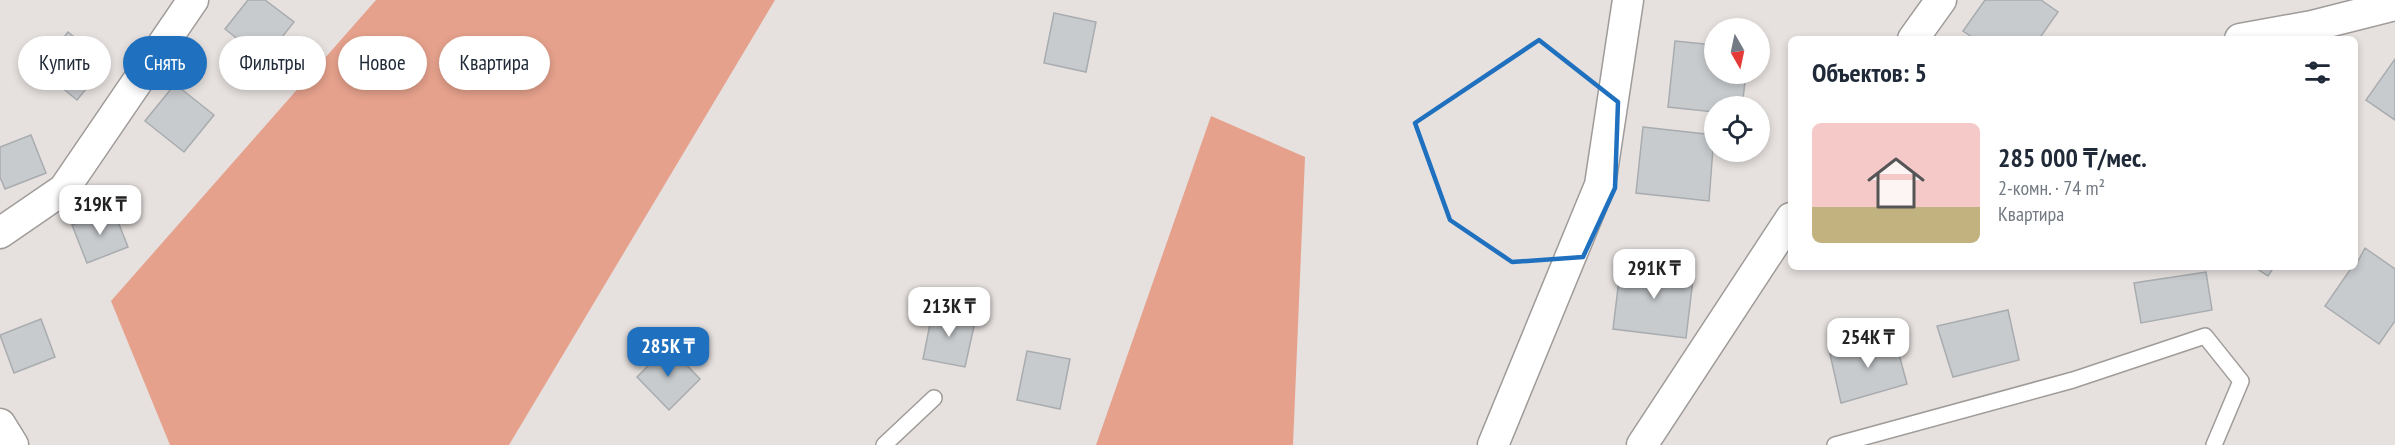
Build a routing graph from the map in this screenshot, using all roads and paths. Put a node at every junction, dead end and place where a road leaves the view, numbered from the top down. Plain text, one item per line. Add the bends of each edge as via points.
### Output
1 (193, 0) edge
2 (1628, 0) edge
3 (1941, 0) edge
4 (2395, 5) edge
5 (1915, 36) edge
6 (2257, 36) edge
7 (1788, 223) edge
8 (0, 233) edge
9 (934, 398) dead end
10 (0, 424) edge
11 (13, 445) edge
12 (884, 445) edge
13 (1493, 445) edge
14 (1642, 445) edge
15 (1835, 445) edge
16 (2214, 445) edge

1 - 8 street via 64,189
2 - 13 street via 1600,185
3 - 5 street
4 - 6 street
7 - 14 street
9 - 12 lane
10 - 11 street
15 - 16 lane via 2073,380 2205,336 2241,381

